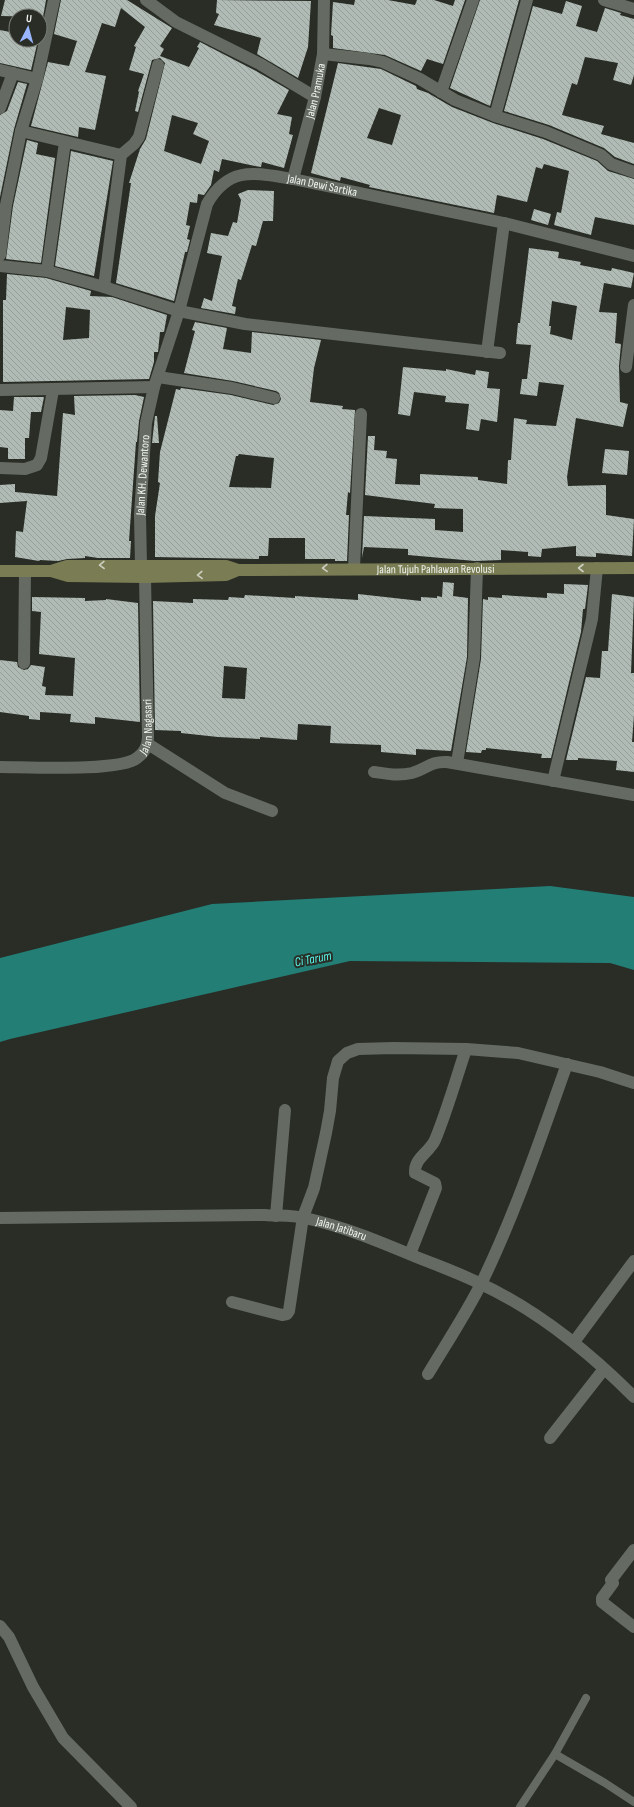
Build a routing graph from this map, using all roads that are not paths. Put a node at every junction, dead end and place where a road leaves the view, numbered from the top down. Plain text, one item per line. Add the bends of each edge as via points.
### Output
1 (54, 0) edge
2 (146, 0) edge
3 (324, 0) edge
4 (473, 0) edge
5 (527, 0) edge
6 (604, 0) edge
7 (634, 9) edge
8 (323, 54) junction
9 (158, 65) dead end
10 (0, 70) edge
11 (13, 73) junction
12 (37, 79) junction
13 (441, 92) junction
14 (316, 97) junction
15 (0, 108) edge
16 (495, 116) junction
17 (21, 131) junction
18 (65, 142) junction
19 (121, 155) junction
20 (634, 172) edge
21 (293, 179) junction
22 (504, 223) junction
23 (0, 255) edge
24 (634, 256) edge
25 (0, 266) edge
26 (48, 271) junction
27 (104, 287) junction
28 (634, 305) edge
29 (179, 311) junction
30 (487, 352) junction
31 (500, 353) dead end
32 (626, 367) dead end
33 (156, 382) junction
34 (0, 390) edge
35 (53, 390) junction
36 (274, 398) dead end
37 (361, 414) dead end
38 (0, 468) edge
39 (141, 565) junction
40 (354, 568) junction
41 (478, 568) junction
42 (598, 568) junction
43 (634, 568) edge
44 (238, 570) junction
45 (0, 571) edge
46 (51, 571) junction
47 (25, 572) junction
48 (144, 577) junction
49 (24, 663) dead end
50 (148, 744) junction
51 (457, 763) junction
52 (0, 767) edge
53 (374, 772) dead end
54 (553, 781) junction
55 (634, 795) edge
56 (272, 811) dead end
57 (466, 1048) junction
58 (567, 1064) junction
59 (634, 1083) edge
60 (285, 1110) dead end
61 (276, 1216) junction
62 (0, 1218) edge
63 (304, 1218) junction
64 (410, 1254) junction
65 (634, 1260) edge
66 (481, 1284) junction
67 (232, 1302) dead end
68 (574, 1342) junction
69 (604, 1370) junction
70 (428, 1374) dead end
71 (634, 1397) edge
72 (550, 1438) dead end
73 (634, 1550) edge
74 (0, 1626) edge
75 (634, 1626) edge
76 (586, 1698) dead end
77 (555, 1754) junction
78 (634, 1802) edge
79 (131, 1807) edge
80 (520, 1807) edge

1 - 12 street
2 - 14 street via 176,22 260,64
3 - 8 street, Jalan Pramuka
4 - 13 street
5 - 16 street
6 - 7 street
8 - 13 street via 377,60 420,79
8 - 14 street, Jalan Pramuka
9 - 19 street via 139,137
10 - 11 street
11 - 12 street
11 - 15 street
12 - 17 street
13 - 16 street
14 - 21 street, Jalan Pramuka
16 - 20 street via 546,132 601,155 611,164
17 - 18 street
17 - 23 street via 6,205
18 - 19 street
18 - 26 street
19 - 27 street
21 - 22 street, Jalan Dewi Sartika
21 - 29 street, Jalan Dewi Sartika via 260,174 239,175 224,182 212,194 207,204
22 - 24 street, Jalan Dewi Sartika
22 - 30 street
25 - 26 street
26 - 27 street
27 - 29 street
28 - 32 street
29 - 30 street via 245,324
29 - 33 street, Jalan Dewi Sartika
30 - 31 street
33 - 35 street
33 - 36 street via 232,388
33 - 39 street, Jalan KH. Dewantoro via 146,423 143,458
34 - 35 street
35 - 38 street via 38,465 25,469
37 - 40 street
39 - 44 main road, Jalan Tujuh Pahlawan Revolusi via 226,566
39 -> 46 main road, Jalan Tujuh Pahlawan Revolusi via 67,566
40 - 41 main road, Jalan Tujuh Pahlawan Revolusi
40 -> 44 main road, Jalan Tujuh Pahlawan Revolusi
42 -> 41 main road, Jalan Tujuh Pahlawan Revolusi
41 - 51 street via 474,658
42 - 43 main road, Jalan Tujuh Pahlawan Revolusi
42 - 54 street via 592,619
44 -> 48 main road, Jalan Tujuh Pahlawan Revolusi via 226,575
45 - 47 main road, Jalan Tujuh Pahlawan Revolusi
46 - 47 main road, Jalan Tujuh Pahlawan Revolusi
46 - 48 main road, Jalan Tujuh Pahlawan Revolusi via 68,576
47 - 49 street
48 - 50 street, Jalan Nagasari
50 - 52 street, Jalan Nagasari via 138,758 110,766
50 - 56 street via 226,792
51 - 53 street via 439,761 413,772 398,775
51 - 54 street
54 - 55 street
57 - 58 street via 518,1053
57 - 63 street via 358,1049 347,1053 338,1061 333,1078 326,1134 314,1188
57 - 64 street via 434,1141 418,1160 415,1168 415,1174 435,1183 436,1188
58 - 59 street
58 - 66 street via 507,1226
60 - 61 street
61 - 62 street, Jalan Jatibaru via 110,1215
61 - 63 street, Jalan Jatibaru
63 - 64 street, Jalan Jatibaru via 368,1236
63 - 67 street via 290,1306 286,1314
64 - 66 street, Jalan Jatibaru
65 - 68 street
66 - 68 street, Jalan Jatibaru via 550,1323
66 - 70 street
68 - 69 street, Jalan Jatibaru
69 - 71 street, Jalan Jatibaru
69 - 72 street
73 - 75 street via 611,1580 613,1583 602,1598 602,1602
74 - 79 street via 63,1738
76 - 77 lane
77 - 78 lane
77 - 80 lane

